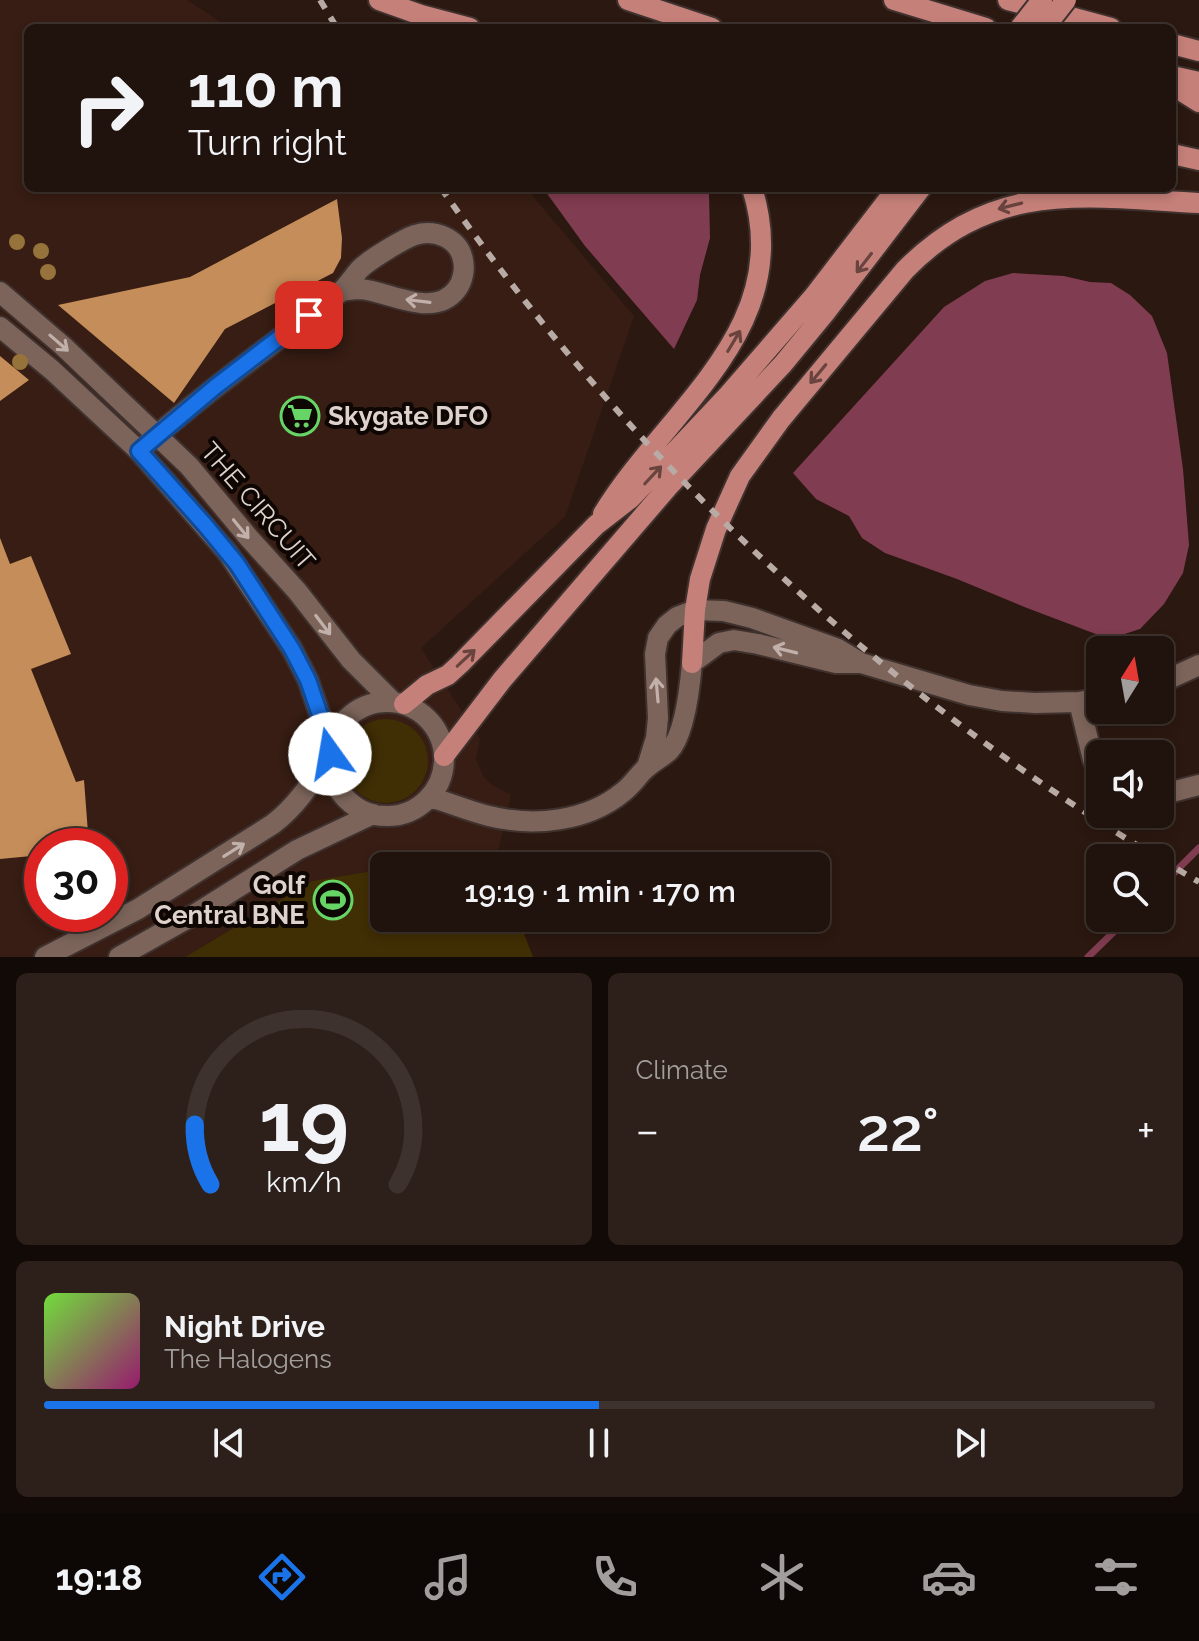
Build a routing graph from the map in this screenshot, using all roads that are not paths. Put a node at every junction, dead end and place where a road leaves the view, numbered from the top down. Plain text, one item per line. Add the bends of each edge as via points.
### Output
1 (379, 0) edge
2 (628, 0) edge
3 (894, 0) edge
4 (1008, 0) edge
5 (1042, 0) edge
6 (1066, 0) edge
7 (455, 24) edge
8 (700, 24) edge
9 (973, 24) edge
10 (1023, 24) edge
11 (1047, 24) edge
12 (1096, 24) edge
13 (1176, 45) edge
14 (1199, 51) edge
15 (1176, 77) edge
16 (1199, 82) edge
17 (1176, 88) edge
18 (1199, 102) edge
19 (1176, 155) edge
20 (1199, 160) edge
21 (753, 192) edge
22 (905, 193) edge
23 (1199, 203) edge
24 (342, 291) junction
25 (0, 292) edge
26 (0, 327) edge
27 (158, 434) junction
28 (139, 451) junction
29 (596, 525) junction
30 (695, 610) junction
31 (692, 663) junction
32 (861, 663) junction
33 (1199, 665) edge
34 (1174, 677) edge
35 (1086, 701) edge
36 (1079, 702) junction
37 (398, 703) junction
38 (1088, 740) edge
39 (332, 746) junction
40 (444, 756) junction
41 (647, 767) junction
42 (1199, 785) edge
43 (1174, 791) edge
44 (430, 797) junction
45 (373, 814) junction
46 (45, 957) edge
47 (119, 957) edge

1 - 7 main road
2 - 8 main road
3 - 9 main road
4 - 12 main road
5 - 10 main road, bridge
6 - 11 main road, bridge
13 - 14 main road
15 - 16 main road
17 - 18 main road
19 - 20 main road
29 -> 21 main road via 617,489 707,380 742,327 759,262
29 -> 22 main road via 631,498 729,394
22 -> 40 main road via 834,301 791,354 652,506 502,680
23 -> 30 main road via 1068,198 1014,204 965,224 920,254 781,419 740,476 707,554
24 -> 24 street via 361,267 413,236 447,238 464,263 456,290 433,303 360,289
24 - 27 street
25 -> 27 street, THE CIRCUIT
26 - 28 street, THE CIRCUIT
27 - 28 street
27 -> 37 street, THE CIRCUIT via 345,653
28 - 39 street, THE CIRCUIT via 237,564 292,649
37 -> 29 main road via 448,675 472,654
30 - 31 main road
30 - 32 street via 752,618 838,649
41 -> 30 street via 658,718 658,638 677,617
32 -> 31 street via 836,663 734,640 719,643
31 - 41 street via 687,707 671,749
32 - 36 street via 1002,701
33 - 34 street
35 - 36 street
36 - 38 street
37 - 39 street via 374,703 357,710 343,722
37 - 40 street via 432,723
39 - 45 street via 336,785 358,808
46 -> 39 street via 138,909 273,824 300,799
40 - 44 street via 439,785
41 - 44 street via 604,804 540,822 491,817
42 - 43 street
44 - 45 street via 404,814
45 - 47 street via 297,850

